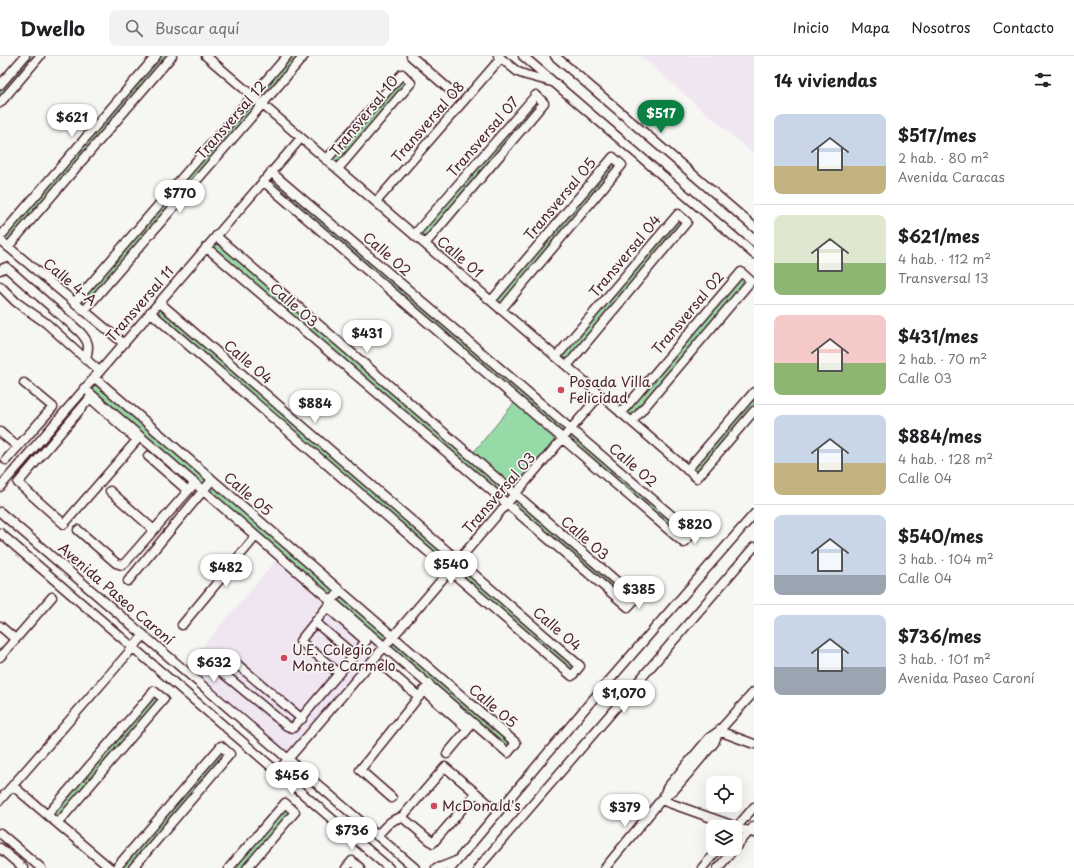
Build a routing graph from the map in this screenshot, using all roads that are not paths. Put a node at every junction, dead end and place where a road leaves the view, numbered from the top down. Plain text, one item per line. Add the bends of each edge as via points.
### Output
1 (25, 56) edge
2 (40, 56) edge
3 (156, 56) edge
4 (172, 56) edge
5 (206, 56) edge
6 (287, 56) edge
7 (304, 56) edge
8 (410, 56) edge
9 (523, 56) edge
10 (554, 56) edge
11 (500, 57) edge
12 (13, 70) junction
13 (21, 78) junction
14 (553, 82) junction
15 (132, 83) junction
16 (0, 85) edge
17 (451, 91) dead end
18 (141, 92) junction
19 (253, 96) junction
20 (0, 103) edge
21 (262, 104) junction
22 (90, 132) junction
23 (301, 138) junction
24 (99, 141) junction
25 (326, 160) junction
26 (338, 169) junction
27 (271, 172) junction
28 (264, 181) junction
29 (164, 198) junction
30 (376, 202) junction
31 (173, 207) junction
32 (754, 227) edge
33 (414, 235) junction
34 (216, 236) junction
35 (0, 238) edge
36 (425, 244) junction
37 (8, 247) junction
38 (206, 247) junction
39 (754, 254) edge
40 (0, 270) edge
41 (389, 273) junction
42 (381, 282) junction
43 (0, 286) edge
44 (275, 288) junction
45 (267, 298) junction
46 (491, 301) junction
47 (74, 302) junction
48 (159, 302) junction
49 (501, 310) junction
50 (84, 311) junction
51 (150, 312) junction
52 (334, 339) junction
53 (123, 343) junction
54 (326, 349) junction
55 (556, 357) junction
56 (86, 360) junction
57 (567, 366) junction
58 (96, 374) junction
59 (24, 383) dead end
60 (84, 388) junction
61 (754, 392) edge
62 (600, 395) junction
63 (273, 401) junction
64 (265, 411) junction
65 (754, 411) edge
66 (621, 413) junction
67 (632, 422) junction
68 (570, 429) junction
69 (0, 432) edge
70 (562, 439) junction
71 (36, 444) junction
72 (18, 447) junction
73 (45, 452) junction
74 (148, 456) dead end
75 (3, 457) edge
76 (16, 468) junction
77 (687, 470) junction
78 (212, 480) junction
79 (195, 483) junction
80 (0, 487) edge
81 (204, 490) junction
82 (188, 491) junction
83 (110, 492) dead end
84 (514, 494) junction
85 (240, 504) junction
86 (506, 504) junction
87 (0, 512) edge
88 (232, 514) junction
89 (754, 514) edge
90 (262, 523) junction
91 (78, 530) dead end
92 (154, 530) junction
93 (0, 533) edge
94 (255, 534) junction
95 (567, 539) junction
96 (754, 547) edge
97 (559, 549) junction
98 (458, 560) junction
99 (449, 571) junction
100 (128, 581) dead end
101 (340, 591) junction
102 (52, 596) dead end
103 (330, 604) junction
104 (520, 614) junction
105 (315, 622) junction
106 (512, 624) junction
107 (182, 625) dead end
108 (0, 626) edge
109 (144, 635) junction
110 (393, 637) junction
111 (15, 639) junction
112 (385, 646) junction
113 (133, 648) junction
114 (354, 655) junction
115 (0, 657) edge
116 (381, 664) dead end
117 (430, 668) junction
118 (339, 673) junction
119 (422, 678) junction
120 (445, 682) junction
121 (424, 691) junction
122 (437, 691) junction
123 (754, 692) edge
124 (462, 696) junction
125 (454, 706) junction
126 (474, 706) junction
127 (466, 716) junction
128 (302, 718) junction
129 (719, 732) junction
130 (754, 744) edge
131 (447, 754) dead end
132 (288, 759) junction
133 (277, 772) junction
134 (13, 786) junction
135 (476, 793) junction
136 (392, 798) dead end
137 (0, 800) edge
138 (661, 800) junction
139 (754, 807) edge
140 (498, 812) junction
141 (48, 814) junction
142 (402, 816) junction
143 (715, 820) edge
144 (742, 821) edge
145 (58, 823) junction
146 (742, 829) edge
147 (753, 830) edge
148 (0, 833) edge
149 (377, 836) junction
150 (742, 842) edge
151 (0, 848) edge
152 (712, 856) edge
153 (729, 856) edge
154 (458, 859) junction
155 (417, 867) edge
156 (23, 868) edge
157 (41, 868) edge
158 (110, 868) edge
159 (116, 868) edge
160 (133, 868) edge
161 (229, 868) edge
162 (247, 868) edge
163 (346, 868) edge
164 (360, 868) edge
165 (389, 868) edge
166 (436, 868) edge
167 (451, 868) edge
168 (478, 868) edge
169 (604, 868) edge
170 (702, 868) edge
171 (718, 868) edge

1 - 12 street
2 - 13 street
3 - 15 street
4 - 18 street
5 - 19 street, Calle 01
6 - 19 street, Transversal 12
7 - 21 street, Transversal 12
8 - 17 street
9 - 14 street
10 - 32 street
11 - 14 street via 526,76
11 - 30 street, Transversal 08
12 - 13 street
12 - 16 street
13 - 20 street
14 - 39 street
15 - 18 street
15 - 22 street
18 - 24 street
19 - 21 street, Calle 01
19 - 29 street, Transversal 12
21 - 23 street, Calle 01
21 - 31 street, Transversal 12
22 - 24 street
22 - 35 street
23 - 25 street, Calle 01
23 - 27 street, Transversal 11
24 - 37 street
25 - 26 street, Calle 01
25 - 26 street, Transversal 10 via 402,74 411,83
26 - 30 street, Calle 01
27 - 28 street, Transversal 11
27 - 41 street, Calle 02
28 - 34 street, Transversal 11
28 - 42 street, Calle 02
29 - 31 street
29 - 47 street, Transversal 12
30 - 33 street, Calle 01
31 - 50 street, Transversal 12
33 - 36 street, Calle 01
33 - 36 street, Transversal 07 via 536,95 544,103
34 - 38 street, Transversal 11
34 - 44 street, Calle 03
35 - 37 street, Calle 4-A
36 - 46 street, Calle 01
37 - 47 street, Calle 4-A
38 - 45 street, Calle 03
38 - 48 street, Transversal 11
40 - 56 street via 6,268 80,332 89,344
41 - 42 street
41 - 68 street, Calle 02
42 - 70 street, Calle 02
43 - 56 street, Calle 05
44 - 45 street
44 - 52 street, Calle 03
45 - 54 street, Calle 03
46 - 49 street, Calle 01
46 - 49 street, Transversal 05 via 613,157 622,165
47 - 50 street, Calle 4-A
48 - 51 street, Transversal 11
48 - 63 street, Calle 04
49 - 55 street, Calle 01
50 - 53 street, Calle 4-A
51 - 53 street, Transversal 11
51 - 64 street, Calle 04
52 - 54 street
52 - 84 street, Calle 03
53 - 58 street, Transversal 11
54 - 86 street, Calle 03
55 - 57 street, Calle 01
55 - 57 street, Transversal 04 via 678,214 687,222
56 - 58 street, Calle 05
57 - 62 street, Calle 01
58 - 60 street, Transversal 11
58 - 78 street, Calle 05
59 - 72 street via 53,407
60 - 71 street, Transversal 11
60 - 79 street, Calle 05
61 - 77 street
62 - 66 street, Calle 01
62 - 68 street, Transversal 03
63 - 64 street
63 - 98 street, Calle 04
64 - 99 street, Calle 04
65 - 77 street, Calle 01 via 697,478
66 - 67 street, Calle 01
66 - 67 street, Transversal 02 via 741,272 751,281
67 - 77 street, Calle 01
68 - 70 street, Transversal 03
68 - 70 street, Calle 02 via 692,533 684,544
69 - 72 street
70 - 84 street, Transversal 03
71 - 73 street
71 - 76 street, Transversal 11
72 - 75 street
73 - 73 street via 90,398 137,440 64,524 18,484
74 - 82 street
75 - 76 street
76 - 80 street, Transversal 11
78 - 81 street
78 - 85 street, Calle 05
79 - 81 street, Calle 05
79 - 82 street
81 - 88 street, Calle 05
81 - 100 street
82 - 92 street
83 - 92 street
84 - 86 street, Transversal 03
84 - 95 street, Calle 03
85 - 88 street
85 - 90 street, Calle 05
86 - 97 street, Calle 03
86 - 98 street, Transversal 03
87 - 109 street, Avenida Paseo Caroní
88 - 94 street, Calle 05
89 - 140 street
90 - 94 street
90 - 101 street, Calle 05
91 - 92 street via 116,563 122,565
93 - 113 street, Avenida Paseo Caroní
94 - 103 street, Calle 05
94 - 107 street
95 - 97 street
95 - 97 street, Calle 03 via 636,598 628,607
96 - 168 street
98 - 99 street, Transversal 03
98 - 104 street, Calle 04
99 - 106 street, Calle 04
99 - 110 street, Transversal 03
101 - 103 street
101 - 110 street, Calle 05
102 - 111 street
103 - 105 street
103 - 112 street, Calle 05
103 - 114 street via 366,642
104 - 106 street
104 - 106 street, Calle 04 via 580,666 572,676
105 - 114 street
105 - 118 street via 300,641
108 - 111 street
109 - 113 street
109 - 132 street, Avenida Paseo Caroní
110 - 112 street, Transversal 03
110 - 117 street, Calle 05
111 - 115 street
112 - 119 street, Calle 05
112 - 132 street, Transversal 03
113 - 133 street, Avenida Paseo Caroní
113 - 134 street
114 - 118 street
116 - 121 street
117 - 119 street
117 - 120 street, Calle 05
118 - 128 street
119 - 121 street, Calle 05
120 - 122 street
120 - 124 street, Calle 05
121 - 122 street, Calle 05
121 - 131 street via 468,729
121 - 136 street via 360,770
122 - 125 street, Calle 05
123 - 129 street
124 - 125 street
124 - 126 street, Calle 05
125 - 127 street, Calle 05
126 - 127 street
126 - 127 street, Calle 05 via 516,743 508,753
128 - 128 street via 238,665 213,665 289,728 293,728
129 - 130 street
129 - 138 street via 709,738 667,788
132 - 133 street, Transversal 03
132 - 149 street, Avenida Paseo Caroní
133 - 165 street, Avenida Paseo Caroní
134 - 137 street
134 - 141 street
135 - 140 street
135 - 142 street via 445,767
135 - 142 street via 434,843
138 - 143 street
138 - 169 street
139 - 144 street
140 - 154 street
141 - 145 street
141 - 145 street via 154,691 164,699
142 - 149 street via 387,824
145 - 158 street
146 - 147 street
147 - 150 street
148 - 157 street
149 - 155 street, Avenida Paseo Caroní
151 - 156 street
152 - 170 street
153 - 171 street
154 - 166 street
154 - 167 street
159 - 160 street via 221,746 230,754
161 - 162 street via 285,803 295,812
163 - 164 street via 352,861

